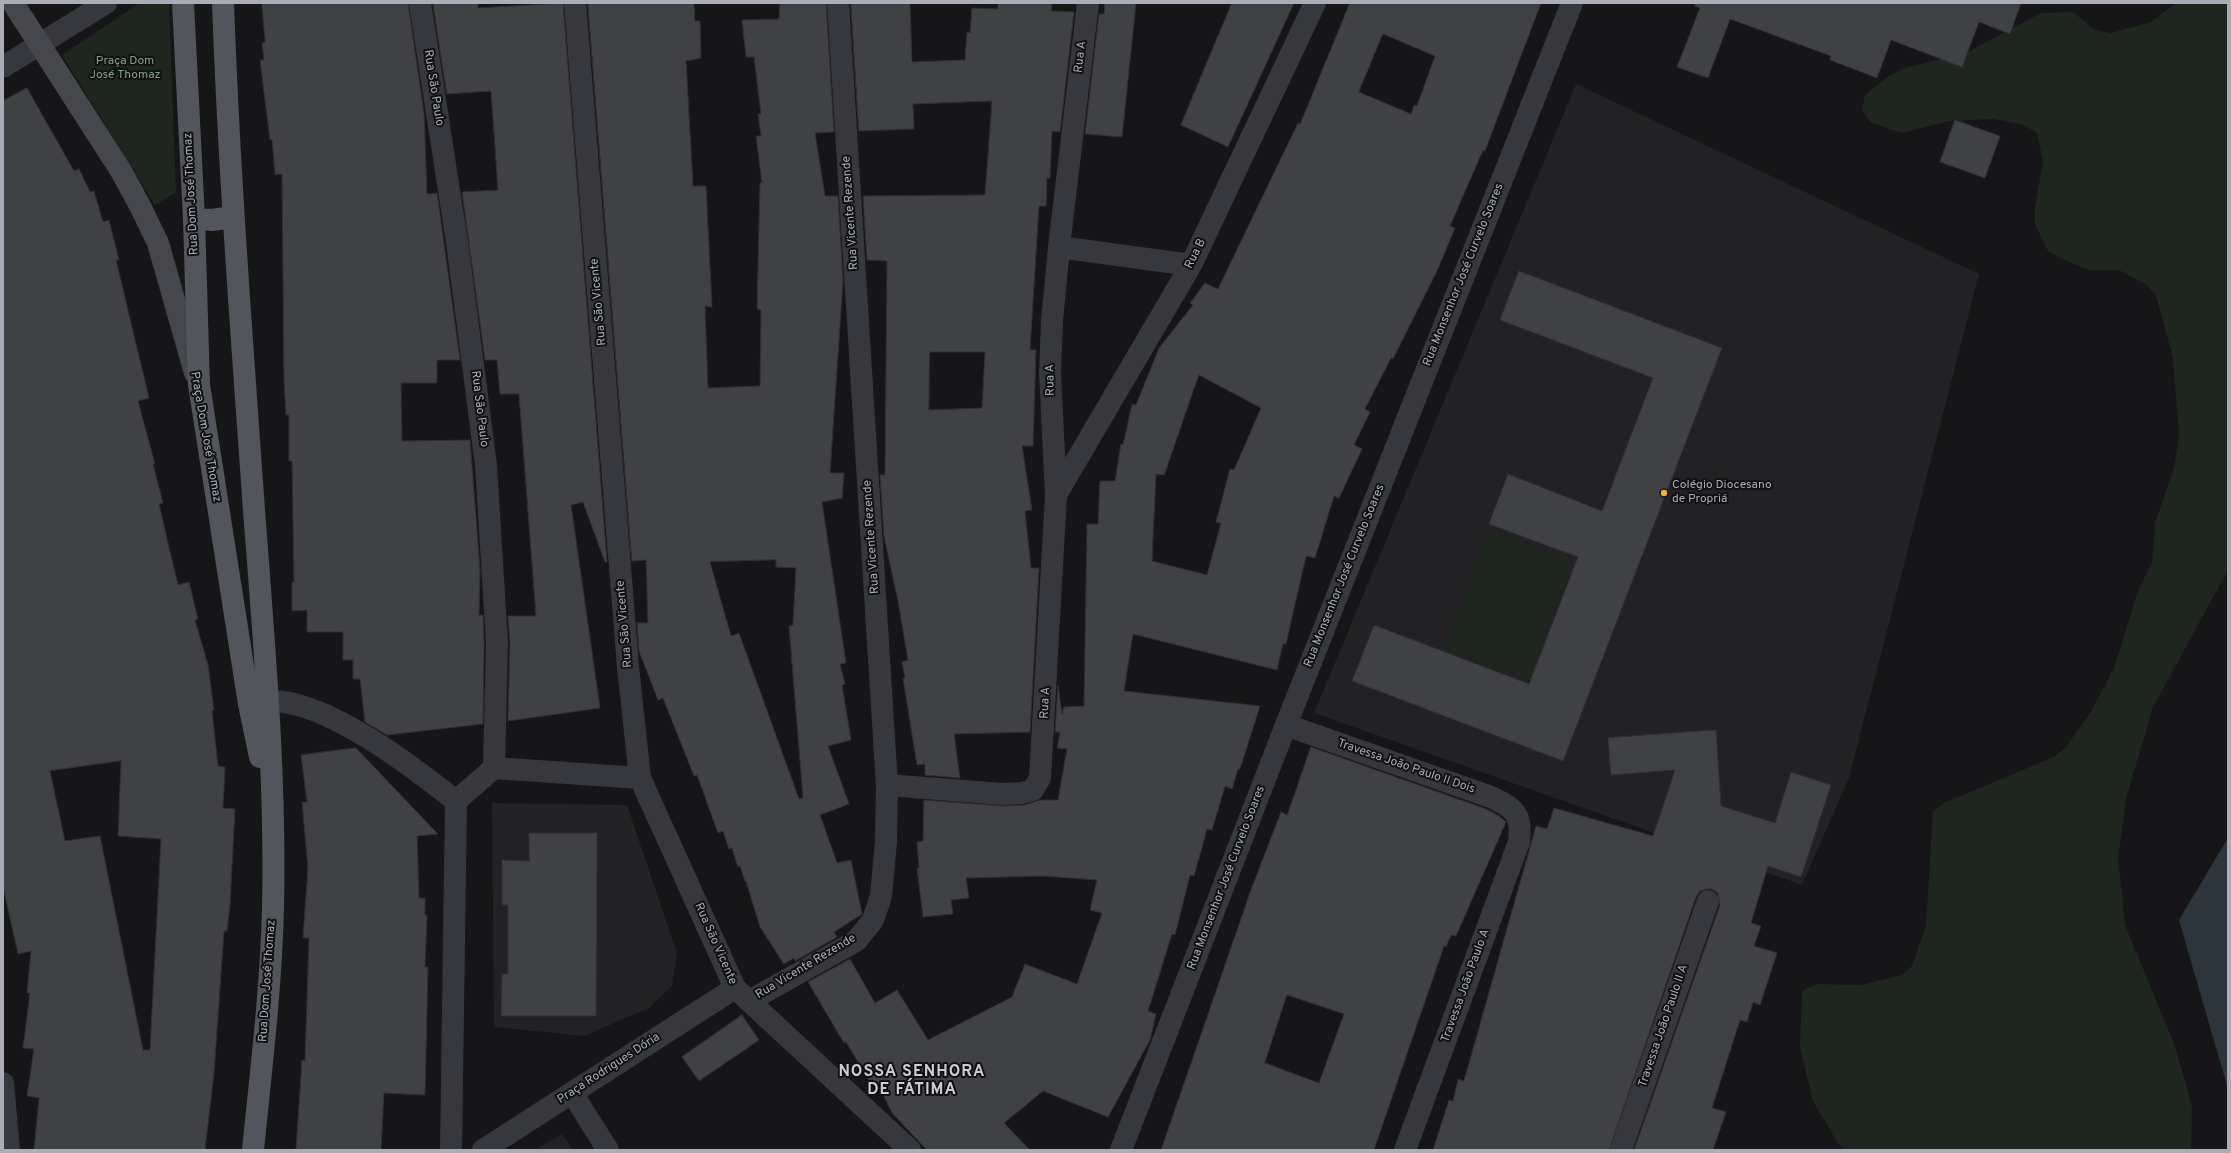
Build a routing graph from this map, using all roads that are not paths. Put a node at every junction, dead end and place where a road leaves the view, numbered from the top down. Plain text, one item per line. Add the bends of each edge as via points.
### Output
1 (14, 3) edge
2 (106, 3) edge
3 (183, 3) edge
4 (223, 3) edge
5 (420, 3) edge
6 (575, 3) edge
7 (838, 3) edge
8 (1088, 3) edge
9 (1315, 3) edge
10 (1572, 3) edge
11 (39, 44) junction
12 (3, 67) edge
13 (233, 217) junction
14 (194, 219) junction
15 (1058, 247) junction
16 (1191, 265) junction
17 (199, 385) junction
18 (1056, 495) junction
19 (258, 702) junction
20 (1286, 725) junction
21 (494, 768) junction
22 (640, 778) junction
23 (887, 785) junction
24 (456, 801) junction
25 (1519, 820) joint
26 (1708, 901) dead end
27 (742, 995) junction
28 (3, 1083) edge
29 (572, 1093) junction
30 (9, 1150) edge
31 (253, 1150) edge
32 (450, 1150) edge
33 (483, 1150) edge
34 (608, 1150) edge
35 (910, 1150) edge
36 (1121, 1150) edge
37 (1405, 1150) edge
38 (1621, 1150) edge

1 - 11 street, Praça Dom José Thomaz
2 - 11 street
3 - 14 main road, Rua Dom José Thomaz
4 - 13 main road
5 - 21 street, Rua São Paulo via 457,242 486,465 497,642
6 - 22 street, Rua São Vicente via 628,666
7 - 23 street, Rua Vicente Rezende
8 - 15 street, Rua A
9 - 16 street, Rua B
10 - 20 street, Rua Monsenhor José Curvelo Soares
11 - 12 street
11 - 17 street, Praça Dom José Thomaz via 120,171 158,243
13 - 14 main road
13 - 19 main road
14 - 17 main road, Rua Dom José Thomaz
15 - 16 street
15 - 18 street, Rua A via 1050,373
16 - 18 street, Rua B
17 - 19 main road, Praça Dom José Thomaz
18 - 23 street, Rua A via 1040,778 1033,790 1003,794
19 - 24 street via 307,708 367,738 404,761
19 - 31 main road, Rua Dom José Thomaz via 272,811 273,909 267,1010
20 - 25 street, Travessa João Paulo II Dois via 1491,797 1511,808
20 - 36 street, Rua Monsenhor José Curvelo Soares
21 - 22 street
21 - 24 street
22 - 27 street, Rua São Vicente
23 - 27 street, Rua Vicente Rezende via 886,841 881,896 873,920 856,940
24 - 32 street
25 - 37 street, Travessa João Paulo A via 1519,842
26 - 38 street, Travessa João Paulo II A
27 - 29 street, Praça Rodrigues Dória
27 - 35 street, Rua São Vicente
28 - 30 street
29 - 33 street, Praça Rodrigues Dória
29 - 34 street

